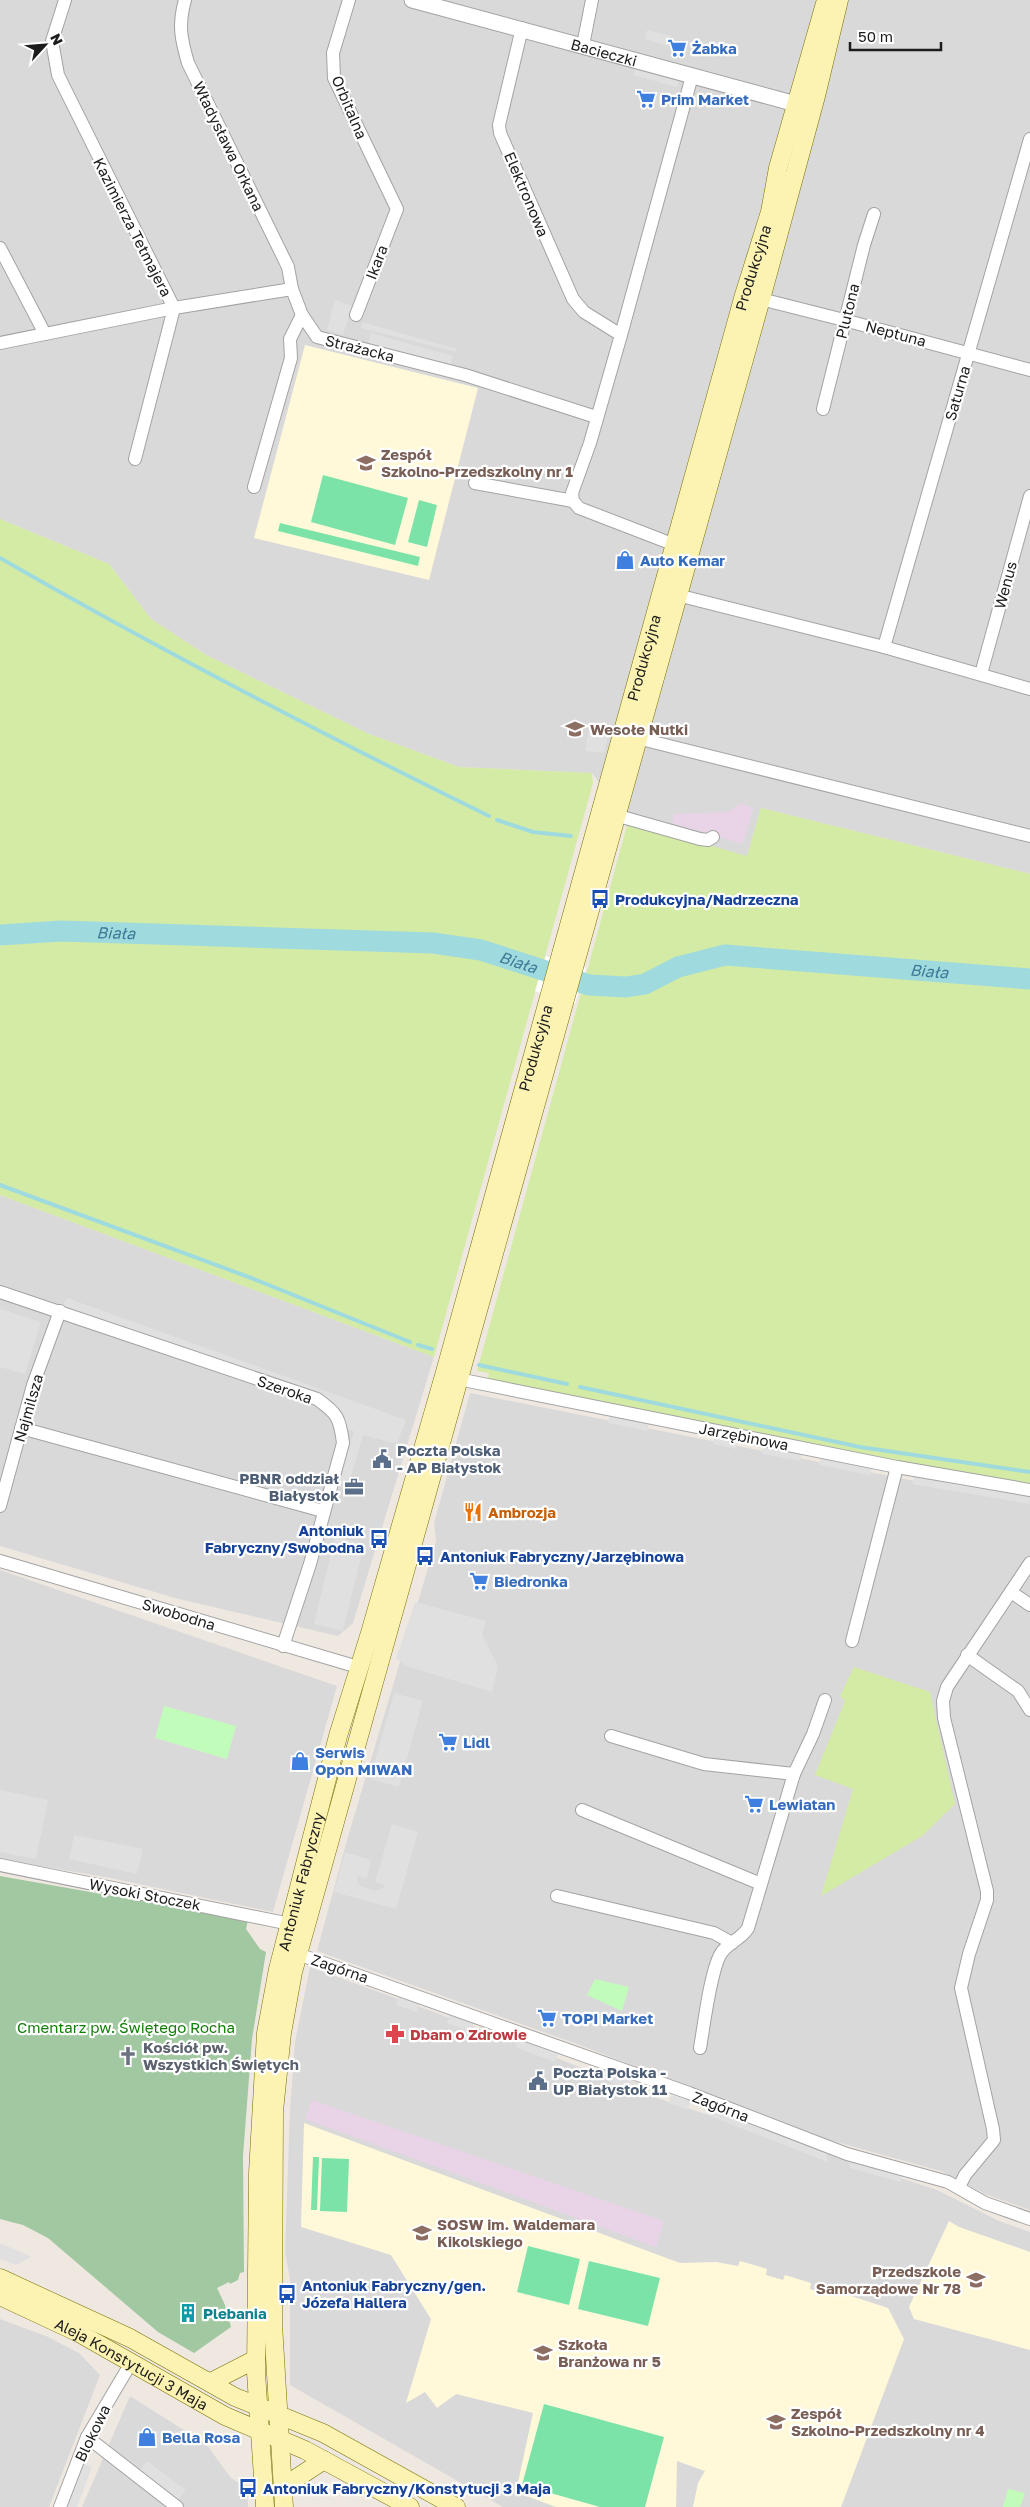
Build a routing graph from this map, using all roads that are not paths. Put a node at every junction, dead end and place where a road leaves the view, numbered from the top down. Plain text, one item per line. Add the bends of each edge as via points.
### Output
1 (65, 0) edge
2 (185, 0) edge
3 (349, 0) edge
4 (412, 0) edge
5 (592, 0) edge
6 (826, 0) edge
7 (839, 0) edge
8 (522, 28) junction
9 (582, 45) junction
10 (692, 76) junction
11 (804, 106) junction
12 (1029, 147) edge
13 (396, 209) joint
14 (874, 214) dead end
15 (0, 248) edge
16 (292, 289) junction
17 (752, 297) junction
18 (174, 308) junction
19 (302, 315) junction
20 (356, 316) dead end
21 (844, 320) junction
22 (45, 334) junction
23 (621, 335) junction
24 (0, 343) edge
25 (969, 354) junction
26 (1030, 370) edge
27 (823, 409) dead end
28 (596, 417) junction
29 (135, 459) dead end
30 (475, 483) dead end
31 (254, 487) dead end
32 (1030, 496) edge
33 (573, 501) junction
34 (675, 545) junction
35 (677, 595) junction
36 (884, 647) junction
37 (981, 674) junction
38 (1030, 689) edge
39 (637, 738) junction
40 (615, 815) junction
41 (1030, 836) edge
42 (713, 837) dead end
43 (567, 962) junction
44 (0, 1292) edge
45 (60, 1311) junction
46 (451, 1376) junction
47 (22, 1428) junction
48 (896, 1466) junction
49 (1030, 1490) edge
50 (0, 1506) edge
51 (323, 1511) junction
52 (0, 1561) edge
53 (1030, 1563) edge
54 (1011, 1592) junction
55 (1030, 1604) edge
56 (852, 1641) dead end
57 (283, 1646) junction
58 (967, 1655) junction
59 (358, 1667) junction
60 (377, 1670) junction
61 (824, 1700) dead end
62 (1030, 1710) edge
63 (611, 1736) dead end
64 (794, 1774) junction
65 (582, 1810) dead end
66 (0, 1865) edge
67 (761, 1884) junction
68 (557, 1896) dead end
69 (290, 1924) junction
70 (732, 1943) junction
71 (298, 1954) junction
72 (700, 2048) dead end
73 (959, 2187) junction
74 (1030, 2219) edge
75 (0, 2278) edge
76 (0, 2296) edge
77 (264, 2324) junction
78 (256, 2359) junction
79 (131, 2363) junction
80 (211, 2382) junction
81 (258, 2407) junction
82 (277, 2413) junction
83 (261, 2432) junction
84 (87, 2437) junction
85 (280, 2440) junction
86 (359, 2452) junction
87 (324, 2460) junction
88 (347, 2472) junction
89 (283, 2498) edge
90 (265, 2504) edge
91 (60, 2507) edge
92 (177, 2507) edge
93 (410, 2507) edge
94 (456, 2507) edge

1 - 18 street, Kazimierza Tetmajera via 52,41 58,75
2 - 16 street, Władysława Orkana via 179,19 188,63 288,268
3 - 13 street, Orbitalna via 333,53 334,78
4 - 8 street, Bacieczki
5 - 9 street
6 - 11 main road, Produkcyjna
7 - 11 main road, Produkcyjna
8 - 9 street, Bacieczki
8 - 23 street, Elektronowa via 499,125 500,133 573,299 584,312
9 - 10 street, Bacieczki
10 - 11 street, Bacieczki
10 - 23 street
11 - 17 main road, Produkcyjna via 778,168
12 - 25 street, Saturna
13 - 20 street, Ikara
14 - 21 street, Plutona
15 - 22 street
16 - 18 street
16 - 19 street, Strażacka
17 - 21 street, Neptuna
17 - 34 main road, Produkcyjna
17 - 35 main road, Produkcyjna
18 - 22 street
18 - 29 street, Kazimierza Tetmajera
19 - 28 street, Strażacka via 318,338 467,375
19 - 31 street via 290,339 291,358
21 - 25 street, Neptuna
21 - 27 street, Plutona
22 - 24 street
23 - 28 street
25 - 26 street, Neptuna
25 - 36 street, Saturna
28 - 33 street via 574,485
30 - 33 street
32 - 37 street, Wenus
33 - 34 street via 579,508 601,518
34 - 43 main road, Produkcyjna
35 - 36 street
35 - 39 main road, Produkcyjna
36 - 37 street
37 - 38 street
39 - 40 main road, Produkcyjna
39 - 41 street
40 - 42 street via 700,839
40 - 43 main road, Produkcyjna
43 - 46 main road, Produkcyjna
44 - 45 street, Szeroka
45 - 47 street, Najmilsza via 33,1385
45 - 51 street, Szeroka via 317,1400 334,1411 342,1428 343,1442
46 - 48 street, Jarzębinowa
46 - 59 main road, Antoniuk Fabryczny
46 - 60 main road, Antoniuk Fabryczny
47 - 50 street, Najmilsza
47 - 51 street
48 - 49 street, Jarzębinowa
48 - 56 street
51 - 57 street, Szeroka via 310,1564
52 - 57 street, Swobodna
53 - 54 street
54 - 55 street
54 - 58 street
57 - 59 street, Swobodna
58 - 62 street via 1018,1691
58 - 73 street via 943,1696 942,1708 988,1896 961,1988 994,2136
59 - 60 main road
59 - 69 main road, Antoniuk Fabryczny
60 - 71 main road, Antoniuk Fabryczny
61 - 64 street via 813,1734
63 - 64 street via 704,1764
64 - 67 street
65 - 67 street
66 - 69 street, Wysoki Stoczek
67 - 70 street via 748,1928 741,1938
68 - 70 street via 714,1933
69 - 77 main road, Antoniuk Fabryczny via 266,2033 258,2173
70 - 72 street via 723,1950 717,1963
71 - 73 street, Zagórna via 689,2093 847,2154
71 - 77 main road, Antoniuk Fabryczny via 282,2033 274,2111
73 - 74 street, Zagórna via 985,2203
75 - 80 main road, Aleja Konstytucji 3 Maja via 130,2338
76 - 79 main road, Aleja Konstytucji 3 Maja via 79,2333
77 - 78 main road, Antoniuk Fabryczny
77 - 82 main road, Antoniuk Fabryczny
78 - 80 main road
78 - 81 main road, Antoniuk Fabryczny
79 - 83 main road, Aleja Konstytucji 3 Maja via 225,2416
79 - 84 street, Blokowa
80 - 81 main road, Aleja Konstytucji 3 Maja
81 - 82 main road, Aleja Konstytucji 3 Maja
81 - 83 main road, Antoniuk Fabryczny
82 - 85 main road, Antoniuk Fabryczny
82 - 86 main road, Aleja Konstytucji 3 Maja
83 - 85 main road, Aleja Konstytucji 3 Maja
83 - 90 main road
84 - 91 street, Blokowa
84 - 92 street
85 - 87 main road, Aleja Konstytucji 3 Maja
85 - 89 main road
86 - 88 main road
86 - 94 main road, Aleja Konstytucji 3 Maja
87 - 88 main road, Aleja Konstytucji 3 Maja
87 - 89 main road
88 - 93 main road, Aleja Konstytucji 3 Maja
89 - 90 main road

